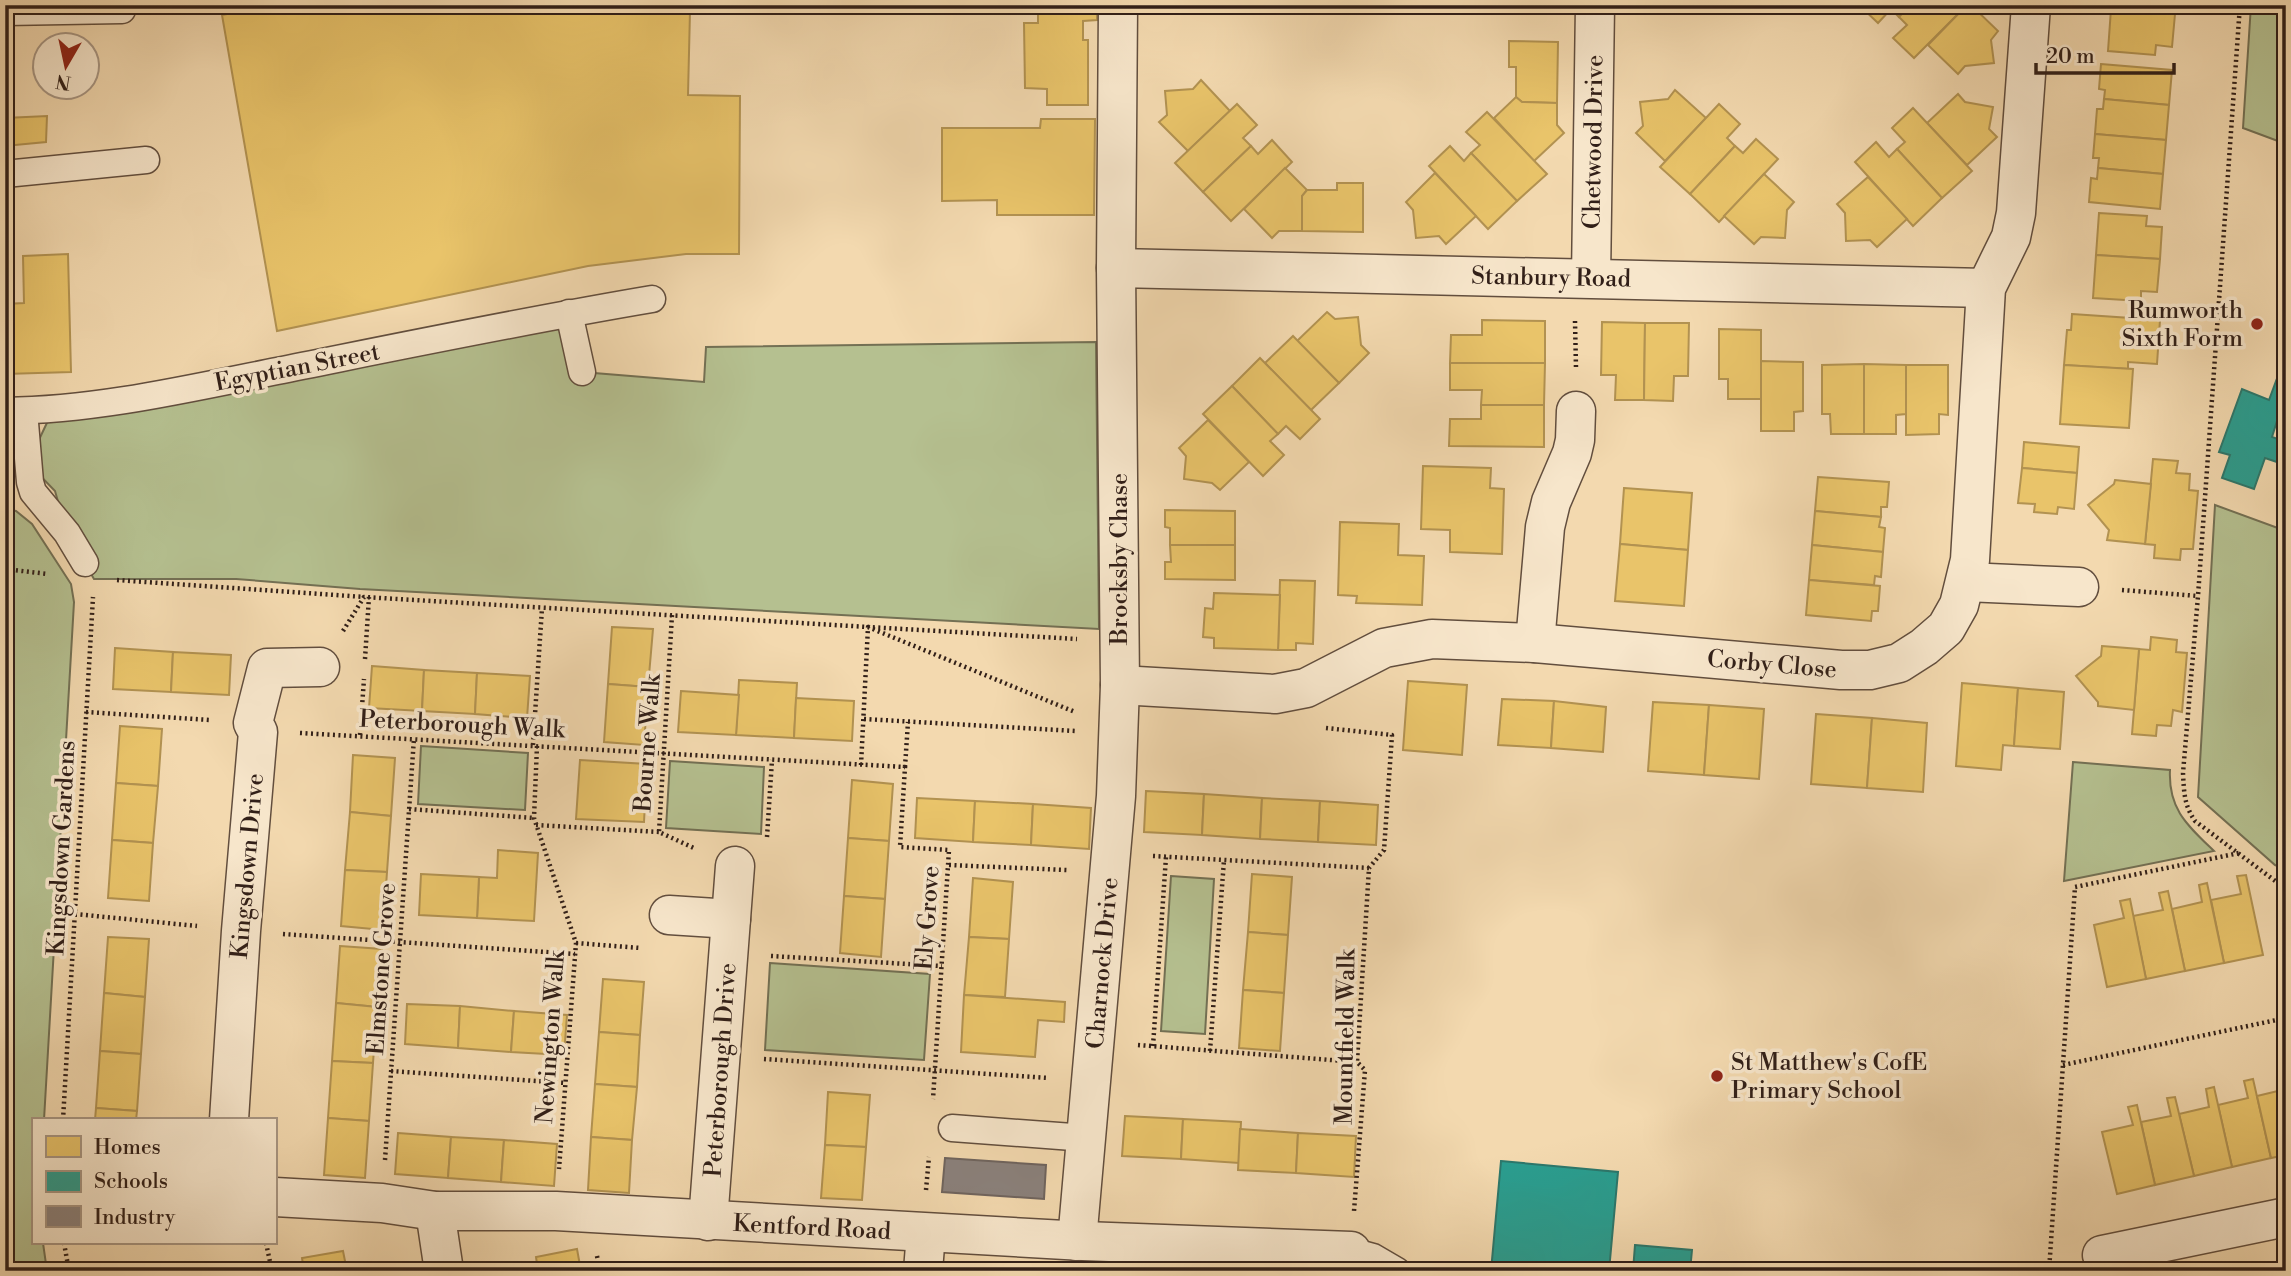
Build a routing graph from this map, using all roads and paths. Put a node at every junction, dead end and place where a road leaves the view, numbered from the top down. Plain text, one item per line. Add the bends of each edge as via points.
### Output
1 (1118, 5) edge
2 (1595, 5) edge
3 (2031, 5) edge
4 (2239, 5) edge
5 (122, 10) dead end
6 (5, 12) edge
7 (146, 160) dead end
8 (5, 174) edge
9 (1116, 268) junction
10 (1583, 278) junction
11 (1986, 288) junction
12 (652, 299) dead end
13 (569, 313) junction
14 (582, 372) dead end
15 (15, 411) edge
16 (1576, 411) joint
17 (89, 571) junction
18 (1966, 582) junction
19 (2079, 587) joint
20 (364, 597) junction
21 (2198, 597) junction
22 (542, 608) junction
23 (672, 615) junction
24 (868, 627) junction
25 (1120, 641) junction
26 (1535, 643) junction
27 (320, 667) joint
28 (1120, 685) junction
29 (1293, 692) junction
30 (86, 712) junction
31 (864, 719) junction
32 (908, 722) junction
33 (256, 728) junction
34 (1118, 732) junction
35 (414, 738) junction
36 (535, 746) junction
37 (664, 753) junction
38 (772, 760) junction
39 (861, 765) junction
40 (905, 767) junction
41 (409, 809) junction
42 (534, 818) junction
43 (536, 825) junction
44 (659, 832) junction
45 (2240, 853) junction
46 (1166, 857) junction
47 (1224, 860) junction
48 (1110, 863) junction
49 (949, 865) junction
50 (735, 866) junction
51 (1369, 868) junction
52 (2286, 889) edge
53 (75, 914) junction
54 (669, 915) dead end
55 (241, 931) junction
56 (729, 936) junction
57 (400, 942) junction
58 (575, 954) junction
59 (942, 967) junction
60 (2286, 1018) edge
61 (1095, 1042) junction
62 (1153, 1046) junction
63 (1210, 1051) junction
64 (721, 1055) junction
65 (1357, 1062) junction
66 (2063, 1065) junction
67 (391, 1071) junction
68 (934, 1071) junction
69 (1091, 1081) junction
70 (565, 1083) junction
71 (932, 1111) dead end
72 (63, 1118) edge
73 (229, 1118) edge
74 (952, 1128) dead end
75 (1086, 1138) junction
76 (929, 1152) dead end
77 (276, 1197) edge
78 (382, 1203) junction
79 (435, 1211) junction
80 (556, 1212) junction
81 (2286, 1217) edge
82 (708, 1221) junction
83 (925, 1233) junction
84 (1077, 1241) junction
85 (64, 1244) edge
86 (267, 1244) edge
87 (1350, 1251) junction
88 (2102, 1255) dead end
89 (1277, 1260) edge
90 (69, 1271) edge
91 (272, 1271) edge
92 (444, 1271) edge
93 (923, 1271) edge
94 (1397, 1271) edge
95 (2049, 1271) edge

1 - 9 street, Brocksby Chase
2 - 10 street, Chetwood Drive
3 - 11 street via 2016,213 2011,237
4 - 21 path
5 - 6 lane
7 - 8 lane
9 - 10 street, Stanbury Road
9 - 25 street, Brocksby Chase
10 - 11 street, Stanbury Road
10 - 16 path
11 - 18 street, Corby Close
12 - 13 lane, Egyptian Street
13 - 14 lane
13 - 15 lane, Egyptian Street via 142,398
15 - 17 lane, Egyptian Street via 33,492 67,533
16 - 26 street via 1576,440 1545,527
17 - 20 path
17 - 30 path, Kingsdown Gardens
18 - 19 street
18 - 26 street, Corby Close via 1946,628 1899,663 1870,670
19 - 21 path
20 - 22 path
20 - 27 path
21 - 45 path via 2184,796 2195,821
22 - 23 path
22 - 36 path, Newington Walk
23 - 24 path
23 - 37 path, Bourne Walk
24 - 25 path
24 - 31 path
24 - 34 path
25 - 28 street, Brocksby Chase
26 - 29 street via 1432,639 1405,643 1384,648
27 - 33 street, Kingsdown Drive via 267,668
28 - 29 street
28 - 34 street, Charnock Drive
29 - 51 path, Mountfield Walk via 1323,728 1392,736 1384,850
30 - 33 path, Peterborough Walk
30 - 53 path, Kingsdown Gardens
31 - 32 path
31 - 39 path
32 - 34 path
32 - 40 path
33 - 35 path, Peterborough Walk
33 - 55 street, Kingsdown Drive
34 - 48 street, Charnock Drive
35 - 36 path, Peterborough Walk
35 - 41 path, Elmstone Grove
36 - 37 path, Peterborough Walk
36 - 42 path, Newington Walk
37 - 38 path
37 - 44 path, Bourne Walk
38 - 39 path
38 - 50 path via 767,844
39 - 40 path
40 - 49 path, Ely Grove via 900,847 949,850
41 - 42 path
41 - 57 path, Elmstone Grove
42 - 43 path, Newington Walk
43 - 44 path
43 - 58 path, Newington Walk via 576,943
44 - 50 path, Bourne Walk
45 - 52 path
45 - 66 path via 2075,887
46 - 47 path
46 - 48 path
46 - 62 path
47 - 51 path
47 - 63 path
48 - 49 path
48 - 61 street, Charnock Drive
49 - 59 path, Ely Grove
50 - 56 street, Peterborough Drive
51 - 65 path, Mountfield Walk
53 - 55 path
53 - 72 path, Kingsdown Gardens
54 - 56 street
55 - 57 path
55 - 73 street, Kingsdown Drive
56 - 59 path
56 - 64 street, Peterborough Drive
57 - 58 path
57 - 67 path, Elmstone Grove
58 - 70 path, Newington Walk
59 - 68 path, Ely Grove
60 - 66 path
61 - 62 path
61 - 69 street, Charnock Drive
62 - 63 path
63 - 65 path
64 - 68 path
64 - 82 street, Peterborough Drive
65 - 87 path, Mountfield Walk via 1364,1070
66 - 95 path
67 - 70 path
67 - 78 path, Elmstone Grove
68 - 69 path
68 - 71 path, Ely Grove
69 - 75 street, Charnock Drive
70 - 80 path, Newington Walk
74 - 75 lane
75 - 84 street, Charnock Drive
76 - 83 path
77 - 78 street, Kentford Road
78 - 79 street, Kentford Road
79 - 80 street, Kentford Road
79 - 92 street
80 - 82 street, Kentford Road
81 - 88 street
82 - 83 street, Kentford Road
83 - 84 street, Kentford Road
83 - 93 street
84 - 89 street, Kentford Road
85 - 90 path
86 - 91 path
87 - 89 street, Kentford Road
87 - 94 lane

